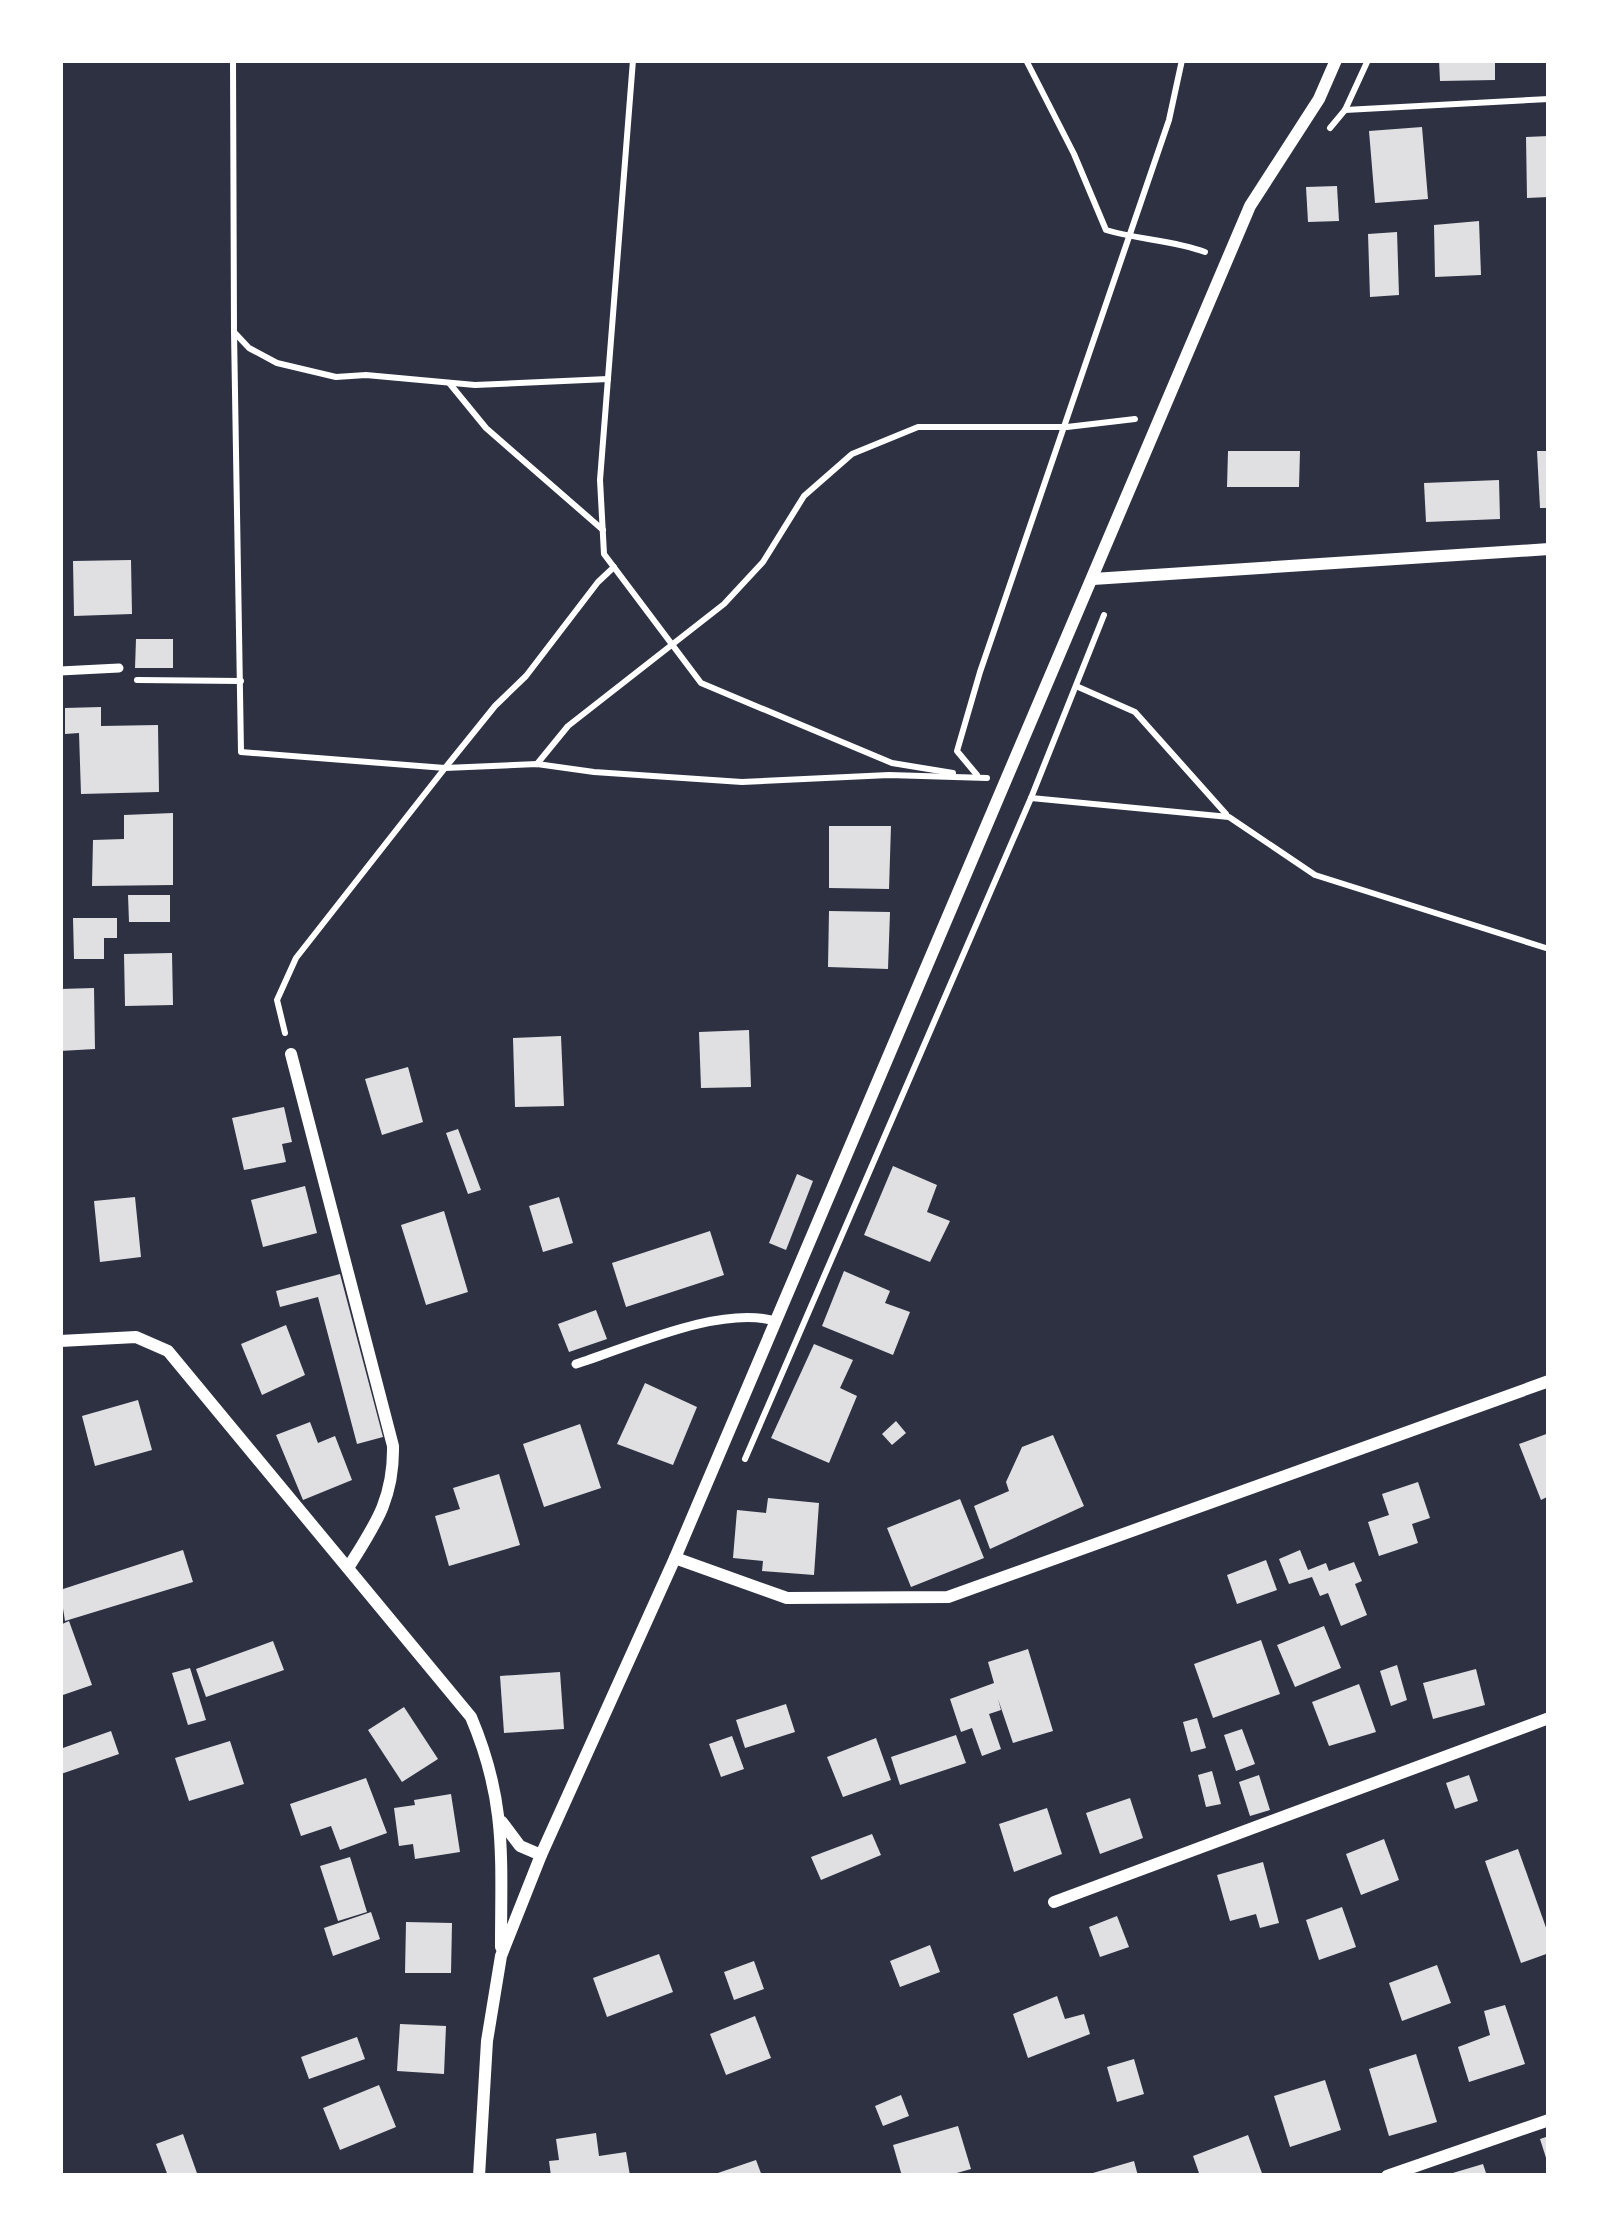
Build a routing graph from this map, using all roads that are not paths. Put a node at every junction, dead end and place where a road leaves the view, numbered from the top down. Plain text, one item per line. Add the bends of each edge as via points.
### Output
1 (1336, 60) edge
2 (1549, 549) edge
3 (1093, 579) junction
4 (118, 668) road end
5 (60, 671) edge
6 (291, 1054) road end
7 (775, 1321) junction
8 (60, 1341) edge
9 (576, 1364) dead end
10 (1549, 1382) edge
11 (675, 1558) junction
12 (348, 1568) junction
13 (1549, 1718) edge
14 (502, 1821) junction
15 (541, 1855) junction
16 (1054, 1902) dead end
17 (501, 1956) junction
18 (1549, 2120) edge
19 (478, 2176) edge
20 (1387, 2176) edge

1 - 3 street via 1250,206
2 - 3 street
3 - 7 street
4 - 5 lane
6 - 12 street via 393,1446 394,1478 382,1514
7 - 9 lane via 745,1316 705,1324
7 - 11 street
8 - 12 street via 136,1337 168,1351
10 - 11 street via 948,1597 787,1598
11 - 15 street
12 - 14 street via 471,1717
13 - 16 street
14 - 15 street via 520,1846
14 - 17 street
15 - 17 street
17 - 19 street
18 - 20 street

